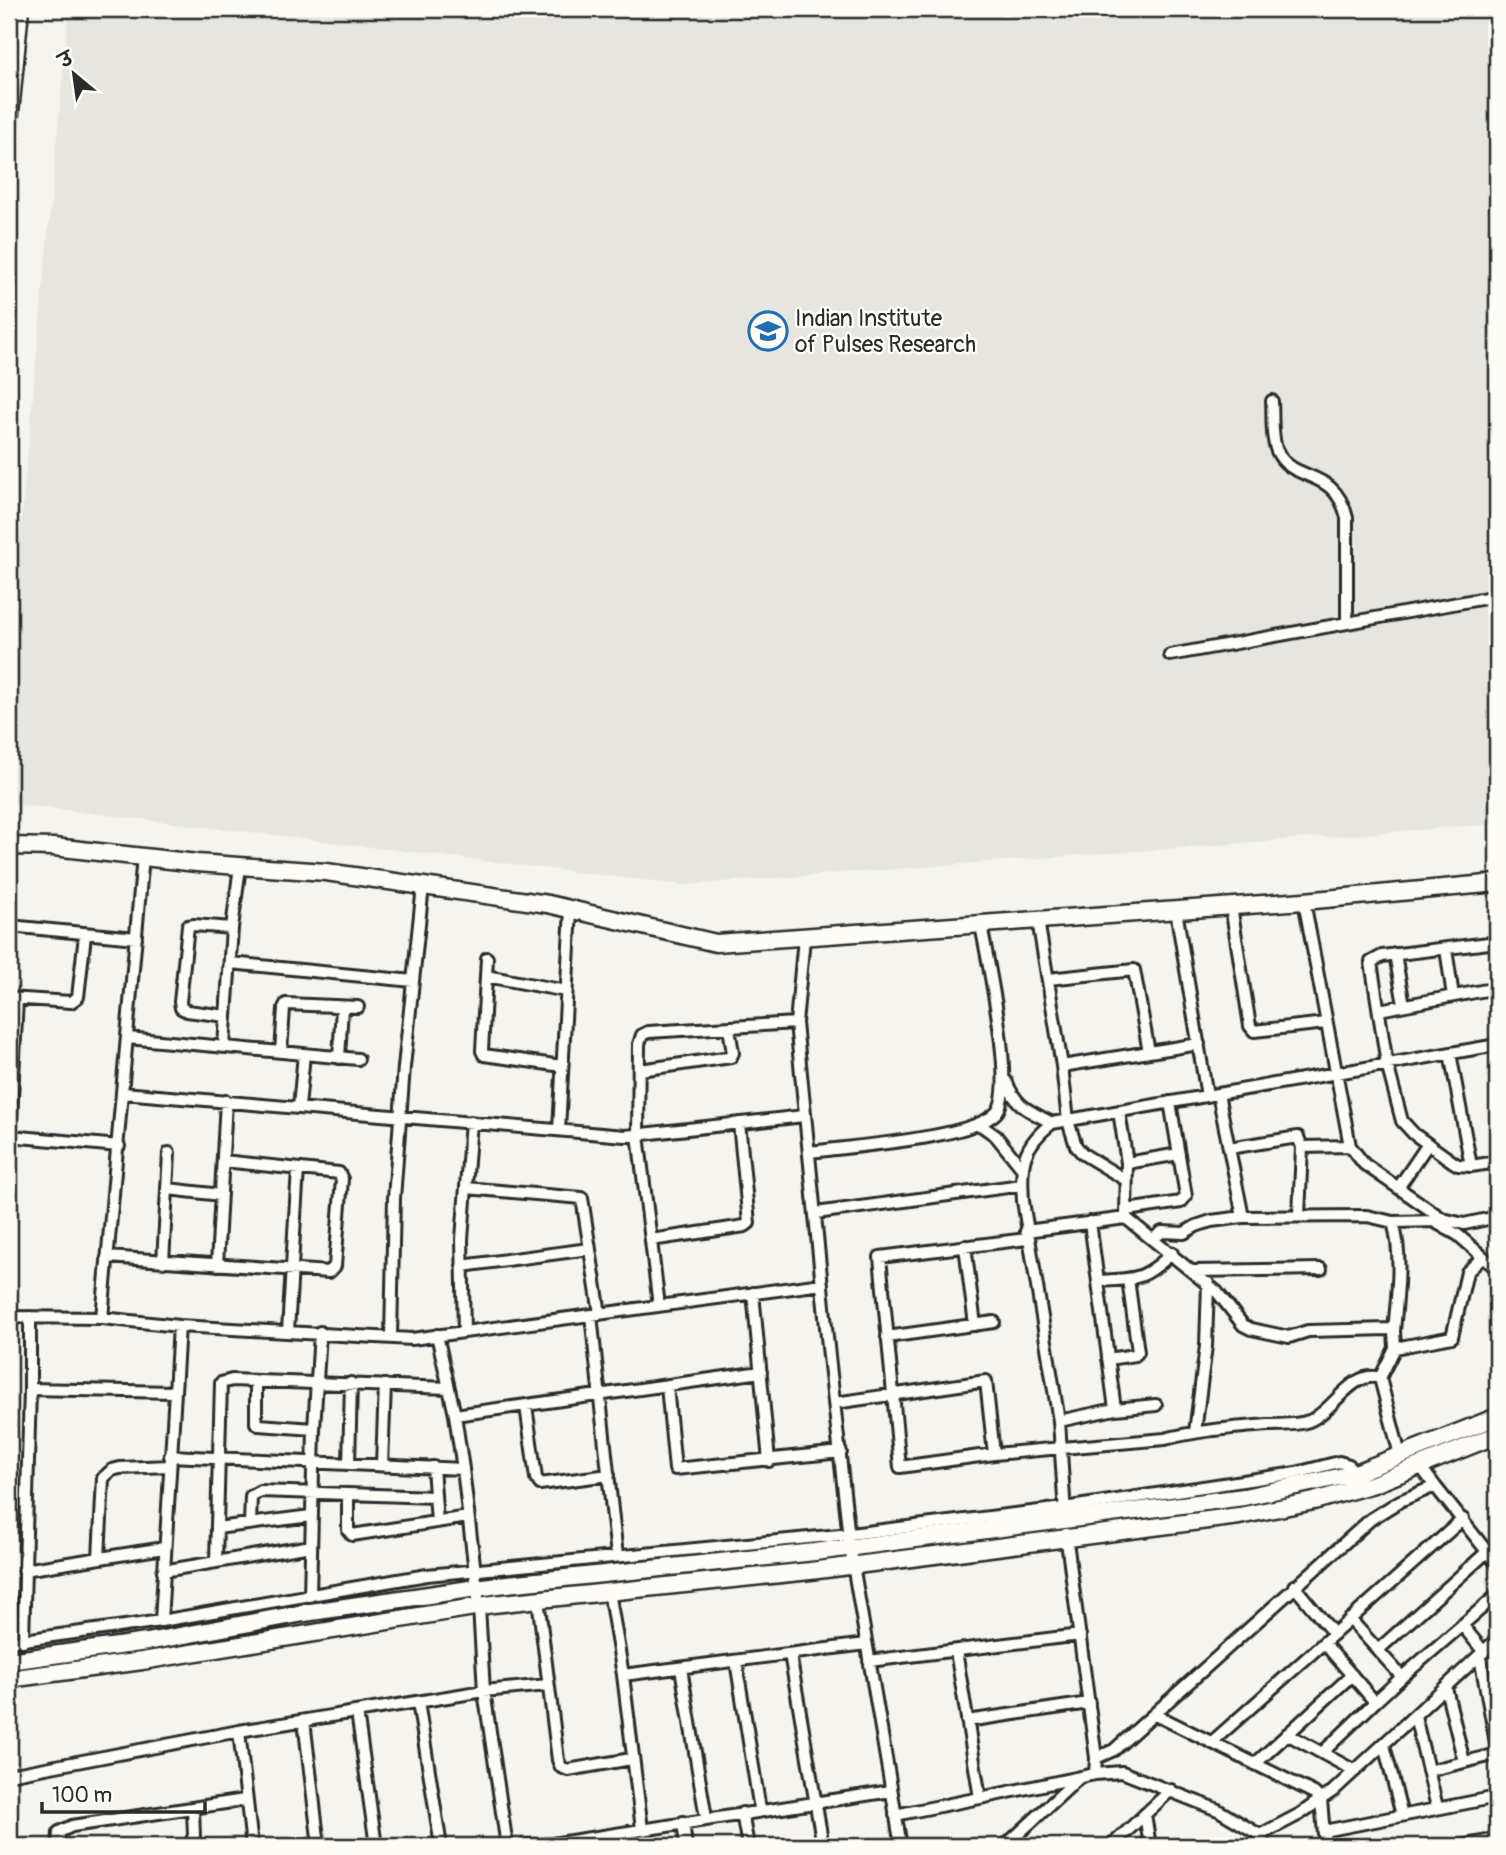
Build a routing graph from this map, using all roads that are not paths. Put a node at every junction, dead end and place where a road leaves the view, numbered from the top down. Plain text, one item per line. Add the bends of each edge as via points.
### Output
1 (16, 11) edge
2 (9, 123) edge
3 (1272, 401) dead end
4 (1497, 596) edge
5 (1347, 623) junction
6 (1170, 655) dead end
7 (9, 845) edge
8 (143, 856) junction
9 (240, 866) junction
10 (1497, 883) edge
11 (423, 886) junction
12 (1304, 901) junction
13 (1231, 906) junction
14 (571, 909) junction
15 (1176, 910) junction
16 (1038, 920) junction
17 (981, 925) junction
18 (9, 926) edge
19 (232, 928) junction
20 (85, 935) junction
21 (136, 938) junction
22 (804, 938) junction
23 (1497, 942) edge
24 (1446, 949) junction
25 (1395, 954) junction
26 (487, 958) dead end
27 (230, 963) junction
28 (486, 976) junction
29 (1048, 979) junction
30 (413, 981) junction
31 (1497, 988) edge
32 (566, 991) junction
33 (1453, 996) junction
34 (13, 998) edge
35 (1404, 1005) junction
36 (342, 1007) junction
37 (358, 1007) dead end
38 (1379, 1010) junction
39 (226, 1016) junction
40 (796, 1023) junction
41 (1326, 1023) junction
42 (729, 1028) junction
43 (127, 1038) junction
44 (1199, 1044) junction
45 (1497, 1045) edge
46 (224, 1046) junction
47 (281, 1052) junction
48 (1149, 1052) junction
49 (1450, 1053) junction
50 (304, 1054) junction
51 (339, 1058) junction
52 (358, 1059) dead end
53 (1387, 1064) junction
54 (562, 1066) junction
55 (1062, 1066) junction
56 (640, 1070) junction
57 (1336, 1073) junction
58 (1004, 1079) junction
59 (123, 1093) junction
60 (1213, 1095) junction
61 (226, 1101) junction
62 (1170, 1102) junction
63 (299, 1107) junction
64 (1119, 1111) junction
65 (401, 1116) junction
66 (804, 1116) junction
67 (1068, 1121) junction
68 (471, 1122) junction
69 (739, 1123) junction
70 (1052, 1123) junction
71 (979, 1124) junction
72 (559, 1130) junction
73 (638, 1135) junction
74 (9, 1136) edge
75 (1428, 1144) junction
76 (119, 1146) junction
77 (1349, 1146) junction
78 (1302, 1147) junction
79 (1229, 1148) junction
80 (810, 1152) junction
81 (169, 1153) dead end
82 (1179, 1154) junction
83 (223, 1161) junction
84 (1497, 1161) edge
85 (1127, 1163) junction
86 (1471, 1166) junction
87 (1021, 1167) junction
88 (298, 1168) junction
89 (1126, 1180) junction
90 (1022, 1185) junction
91 (466, 1188) junction
92 (1398, 1188) junction
93 (168, 1189) junction
94 (221, 1195) junction
95 (816, 1213) junction
96 (1127, 1214) junction
97 (1298, 1216) junction
98 (1243, 1217) junction
99 (1497, 1217) edge
100 (1439, 1221) junction
101 (1090, 1222) junction
102 (1393, 1222) junction
103 (1027, 1235) junction
104 (1153, 1238) junction
105 (651, 1240) junction
106 (965, 1246) junction
107 (589, 1250) junction
108 (1172, 1253) junction
109 (107, 1257) junction
110 (1483, 1257) junction
111 (163, 1262) junction
112 (217, 1265) junction
113 (462, 1266) junction
114 (290, 1269) junction
115 (1321, 1269) dead end
116 (1497, 1269) edge
117 (1193, 1271) junction
118 (1128, 1279) junction
119 (1098, 1281) junction
120 (1208, 1283) junction
121 (822, 1284) junction
122 (753, 1293) junction
123 (659, 1306) junction
124 (596, 1314) junction
125 (9, 1317) edge
126 (30, 1317) junction
127 (102, 1318) junction
128 (994, 1322) dead end
129 (975, 1325) junction
130 (180, 1326) junction
131 (288, 1331) junction
132 (1394, 1331) junction
133 (320, 1332) junction
134 (464, 1332) junction
135 (438, 1335) junction
136 (391, 1337) junction
137 (887, 1337) junction
138 (1395, 1348) junction
139 (1108, 1359) junction
140 (761, 1372) junction
141 (1380, 1378) junction
142 (256, 1381) junction
143 (317, 1382) junction
144 (351, 1383) junction
145 (385, 1385) junction
146 (667, 1386) junction
147 (449, 1388) junction
148 (30, 1389) junction
149 (174, 1392) junction
150 (892, 1394) junction
151 (601, 1395) junction
152 (835, 1403) junction
153 (1156, 1405) dead end
154 (526, 1406) junction
155 (1115, 1409) junction
156 (455, 1415) junction
157 (1497, 1417) edge
158 (1059, 1421) junction
159 (314, 1429) junction
160 (1195, 1432) junction
161 (1497, 1435) edge
162 (1061, 1448) junction
163 (841, 1452) junction
164 (995, 1454) junction
165 (1400, 1455) junction
166 (218, 1458) junction
167 (170, 1461) junction
168 (769, 1461) junction
169 (313, 1462) junction
170 (349, 1464) junction
171 (382, 1465) junction
172 (1420, 1466) junction
173 (433, 1467) junction
174 (463, 1469) junction
175 (609, 1475) junction
176 (1435, 1486) junction
177 (312, 1494) junction
178 (348, 1495) junction
179 (435, 1497) junction
180 (1065, 1515) junction
181 (311, 1516) junction
182 (468, 1517) junction
183 (1463, 1519) junction
184 (437, 1522) junction
185 (250, 1524) junction
186 (217, 1528) junction
187 (1066, 1539) junction
188 (850, 1540) junction
189 (311, 1546) junction
190 (164, 1548) junction
191 (1488, 1552) junction
192 (617, 1556) junction
193 (99, 1558) junction
194 (216, 1561) junction
195 (1497, 1564) edge
196 (853, 1565) junction
197 (473, 1569) junction
198 (24, 1570) junction
199 (163, 1571) junction
200 (1293, 1586) junction
201 (476, 1589) junction
202 (609, 1591) junction
203 (310, 1595) junction
204 (1497, 1595) edge
205 (538, 1599) junction
206 (479, 1607) junction
207 (1350, 1619) junction
208 (161, 1621) junction
209 (1462, 1625) junction
210 (1334, 1634) junction
211 (1080, 1635) junction
212 (1497, 1639) edge
213 (23, 1641) junction
214 (9, 1642) edge
215 (1324, 1643) junction
216 (866, 1644) junction
217 (1378, 1650) junction
218 (956, 1651) junction
219 (790, 1654) junction
220 (1482, 1654) junction
221 (9, 1661) edge
222 (736, 1661) junction
223 (869, 1661) junction
224 (681, 1668) junction
225 (623, 1675) junction
226 (1352, 1675) junction
227 (1402, 1677) junction
228 (9, 1679) edge
229 (548, 1685) junction
230 (1446, 1688) junction
231 (484, 1691) junction
232 (418, 1702) junction
233 (1375, 1702) junction
234 (1089, 1703) junction
235 (357, 1712) junction
236 (1154, 1714) junction
237 (1415, 1716) junction
238 (967, 1720) junction
239 (304, 1721) junction
240 (239, 1731) junction
241 (1287, 1734) junction
242 (1212, 1742) junction
243 (1384, 1745) junction
244 (1497, 1748) edge
245 (1322, 1753) junction
246 (1497, 1754) edge
247 (1096, 1758) junction
248 (631, 1759) junction
249 (1464, 1762) junction
250 (1255, 1764) junction
251 (1355, 1771) junction
252 (1428, 1771) junction
253 (1095, 1774) junction
254 (9, 1775) edge
255 (1082, 1776) junction
256 (1171, 1790) junction
257 (891, 1791) junction
258 (1497, 1797) edge
259 (980, 1798) junction
260 (245, 1800) junction
261 (1321, 1800) junction
262 (814, 1802) junction
263 (1437, 1807) junction
264 (193, 1809) junction
265 (760, 1810) junction
266 (742, 1813) junction
267 (1145, 1814) junction
268 (895, 1815) junction
269 (1402, 1815) junction
270 (706, 1818) junction
271 (683, 1822) junction
272 (642, 1829) junction
273 (1324, 1831) junction
274 (1260, 1835) junction
275 (1491, 1842) edge
276 (552, 1845) edge
277 (58, 1846) edge
278 (189, 1846) edge
279 (252, 1846) edge
280 (319, 1846) edge
281 (376, 1846) edge
282 (441, 1846) edge
283 (507, 1846) edge
284 (524, 1846) edge
285 (686, 1846) edge
286 (748, 1846) edge
287 (820, 1846) edge
288 (901, 1846) edge
289 (1005, 1846) edge
290 (1111, 1846) edge
291 (1150, 1846) edge
292 (1265, 1846) edge
293 (1325, 1846) edge
294 (1460, 1846) edge

1 - 2 street
3 - 5 street via 1276,445 1282,458 1331,486 1343,503
4 - 5 street
5 - 6 street
7 - 8 street
8 - 9 street
8 - 21 street
9 - 11 street
9 - 19 street
10 - 12 street
11 - 14 street
11 - 30 street
12 - 13 street
12 - 41 street
13 - 15 street
13 - 41 street via 1254,1031
14 - 22 street via 716,943
14 - 32 street
15 - 16 street
15 - 44 street
16 - 17 street
16 - 29 street
17 - 22 street
17 - 58 street
18 - 20 street
19 - 27 street
19 - 39 street via 188,926 180,1002 187,1011
20 - 21 street
20 - 34 street via 76,1001
21 - 43 street
22 - 40 street
23 - 24 street
24 - 25 street
24 - 33 street
25 - 35 street
25 - 38 street via 1371,962
26 - 28 street
27 - 30 street
27 - 39 street
28 - 32 street
28 - 54 street via 484,1055
29 - 48 street via 1134,970
29 - 55 street
30 - 65 street
31 - 33 street
32 - 54 street
33 - 35 street
34 - 74 street
35 - 38 street
36 - 37 street
36 - 47 street via 286,1004
36 - 51 street
38 - 53 street
39 - 46 street
40 - 42 street
40 - 66 street
41 - 57 street
42 - 56 street via 731,1057
42 - 56 street via 648,1032 639,1044
43 - 46 street
43 - 59 street
44 - 48 street
44 - 60 street
45 - 49 street
46 - 47 street
47 - 50 street
48 - 55 street
49 - 53 street
49 - 86 street
50 - 51 street
50 - 63 street
51 - 52 street
53 - 57 street
53 - 75 street via 1402,1121
54 - 72 street
55 - 67 street
56 - 73 street
57 - 60 street
57 - 77 street
58 - 70 street via 1013,1098
58 - 71 street via 1003,1101 996,1114
59 - 61 street
59 - 76 street
60 - 62 street
60 - 79 street
61 - 63 street
61 - 83 street
62 - 64 street
62 - 82 street
63 - 65 street
64 - 67 street
64 - 85 street
65 - 68 street
65 - 136 street
66 - 69 street
66 - 80 street
67 - 70 street
67 - 89 street via 1083,1154
68 - 72 street
68 - 91 street
69 - 73 street
69 - 105 street via 749,1223
70 - 87 street via 1027,1149
71 - 80 street via 939,1136
71 - 87 street via 996,1136
72 - 73 street
73 - 105 street
74 - 76 street
75 - 86 street via 1458,1165
75 - 92 street
76 - 109 street
77 - 78 street
77 - 92 street via 1364,1164
78 - 79 street via 1293,1137
78 - 97 street
79 - 98 street
80 - 95 street
81 - 93 street
82 - 85 street
82 - 96 street via 1184,1199
83 - 88 street
83 - 94 street
84 - 86 street
85 - 89 street
87 - 90 street
88 - 114 street
88 - 114 street via 339,1172 342,1179 335,1266 329,1272
89 - 96 street
90 - 95 street
90 - 103 street
91 - 107 street via 583,1198
91 - 113 street
92 - 100 street
93 - 94 street
93 - 111 street
94 - 112 street
95 - 121 street
96 - 101 street
96 - 104 street
97 - 98 street
97 - 102 street via 1367,1216
98 - 104 street via 1211,1221 1184,1233 1162,1232
99 - 100 street via 1464,1224
100 - 102 street
100 - 110 street
101 - 103 street
101 - 119 street
102 - 132 street via 1398,1284
103 - 106 street
103 - 158 street
104 - 108 street
105 - 123 street
106 - 129 street
106 - 137 street via 880,1257
107 - 113 street
107 - 124 street
108 - 117 street
108 - 118 street via 1150,1273
109 - 111 street
109 - 127 street
110 - 116 street
110 - 138 street via 1467,1272 1452,1337
111 - 112 street
112 - 114 street
113 - 134 street
114 - 131 street
115 - 117 street
117 - 120 street
118 - 119 street
118 - 139 street via 1138,1352
119 - 139 street
120 - 132 street via 1243,1325 1254,1330 1289,1336 1308,1331
120 - 160 street
121 - 122 street
121 - 152 street
122 - 123 street
122 - 140 street
123 - 124 street
124 - 134 street
124 - 151 street
125 - 126 street
126 - 127 street
126 - 148 street
127 - 130 street
128 - 129 street
129 - 137 street
130 - 131 street
130 - 149 street
131 - 133 street
132 - 138 street
133 - 136 street
133 - 143 street
134 - 135 street
135 - 136 street
135 - 147 street
137 - 150 street
138 - 141 street
139 - 155 street
140 - 146 street
140 - 168 street
141 - 160 street via 1362,1379 1315,1418 1301,1423
141 - 165 street
142 - 143 street
142 - 159 street via 256,1423
142 - 166 street via 221,1382
143 - 144 street
143 - 159 street
144 - 145 street
144 - 170 street
145 - 147 street
145 - 171 street
146 - 151 street
146 - 168 street via 675,1469
147 - 156 street
148 - 149 street
148 - 198 street
149 - 167 street
150 - 152 street
150 - 164 street via 986,1381
150 - 164 street via 900,1467
151 - 154 street
151 - 175 street
152 - 163 street
153 - 155 street
154 - 156 street
154 - 175 street via 540,1484
155 - 158 street
156 - 174 street
157 - 165 street
158 - 162 street
159 - 169 street
160 - 162 street via 1166,1439
161 - 172 street
162 - 164 street
162 - 180 street
163 - 168 street
163 - 188 street
165 - 180 street via 1353,1474 1244,1497
166 - 167 street
166 - 169 street
166 - 186 street
167 - 190 street
167 - 193 street via 112,1470 103,1478
169 - 170 street
169 - 177 street
170 - 171 street
171 - 173 street
172 - 176 street
172 - 187 street via 1314,1501
173 - 174 street
173 - 179 street
174 - 182 street
175 - 192 street
176 - 183 street
176 - 200 street via 1384,1510
177 - 178 street
177 - 181 street
177 - 185 street via 255,1492 250,1500
178 - 179 street
178 - 184 street via 352,1535
179 - 184 street
180 - 187 street
180 - 188 street
181 - 185 street
181 - 189 street
182 - 184 street
182 - 197 street
183 - 191 street
183 - 207 street
185 - 186 street
186 - 194 street
187 - 196 street
187 - 211 street
188 - 192 street
188 - 196 street
188 - 201 street
189 - 194 street
189 - 203 street
190 - 193 street
190 - 199 street
191 - 195 street
191 - 217 street
192 - 197 street
193 - 198 street
194 - 199 street
196 - 202 street
196 - 216 street
197 - 201 street
197 - 203 street
198 - 213 street
199 - 208 street
200 - 210 street
200 - 236 street
201 - 206 street
201 - 221 street
202 - 205 street
202 - 225 street
203 - 208 street
204 - 209 street
205 - 206 street
205 - 229 street
206 - 228 street
206 - 231 street
207 - 210 street
207 - 217 street
208 - 213 street
209 - 220 street
209 - 227 street
210 - 215 street
211 - 218 street
211 - 234 street
212 - 220 street
213 - 214 street
215 - 226 street
215 - 242 street
216 - 219 street
216 - 223 street
217 - 227 street
218 - 223 street
218 - 238 street
219 - 222 street
219 - 262 street
220 - 230 street
220 - 244 street
222 - 224 street
222 - 265 street
223 - 257 street
224 - 225 street
224 - 270 street
225 - 248 street
226 - 233 street
226 - 241 street
227 - 233 street
229 - 231 street
229 - 248 street via 561,1767 568,1770
230 - 237 street
230 - 249 street
231 - 232 street
231 - 283 street
232 - 235 street
232 - 282 street
233 - 245 street
234 - 238 street
234 - 247 street
235 - 239 street
235 - 281 street
236 - 242 street
236 - 247 street via 1114,1750
237 - 243 street
237 - 252 street
238 - 259 street
239 - 240 street
239 - 280 street
240 - 254 street
240 - 260 street
241 - 245 street
241 - 250 street
242 - 250 street
243 - 251 street
243 - 269 street
245 - 251 street
246 - 249 street
247 - 253 street
248 - 272 street
249 - 252 street
250 - 261 street via 1309,1789
251 - 261 street
252 - 263 street
253 - 255 street
253 - 256 street via 1122,1772
255 - 259 street
255 - 289 street
256 - 267 street
256 - 274 street via 1219,1810
257 - 262 street
257 - 268 street
258 - 263 street
259 - 268 street
260 - 264 street
260 - 279 street
261 - 273 street
261 - 274 street
262 - 265 street
262 - 287 street
263 - 269 street
264 - 277 street via 72,1826 59,1832
264 - 278 street via 194,1836
265 - 266 street
266 - 270 street
266 - 286 street
267 - 290 street
267 - 291 street
268 - 288 street
269 - 273 street
270 - 271 street
271 - 272 street
271 - 285 street
272 - 276 street
273 - 293 street
274 - 292 street
275 - 294 street
276 - 284 street

